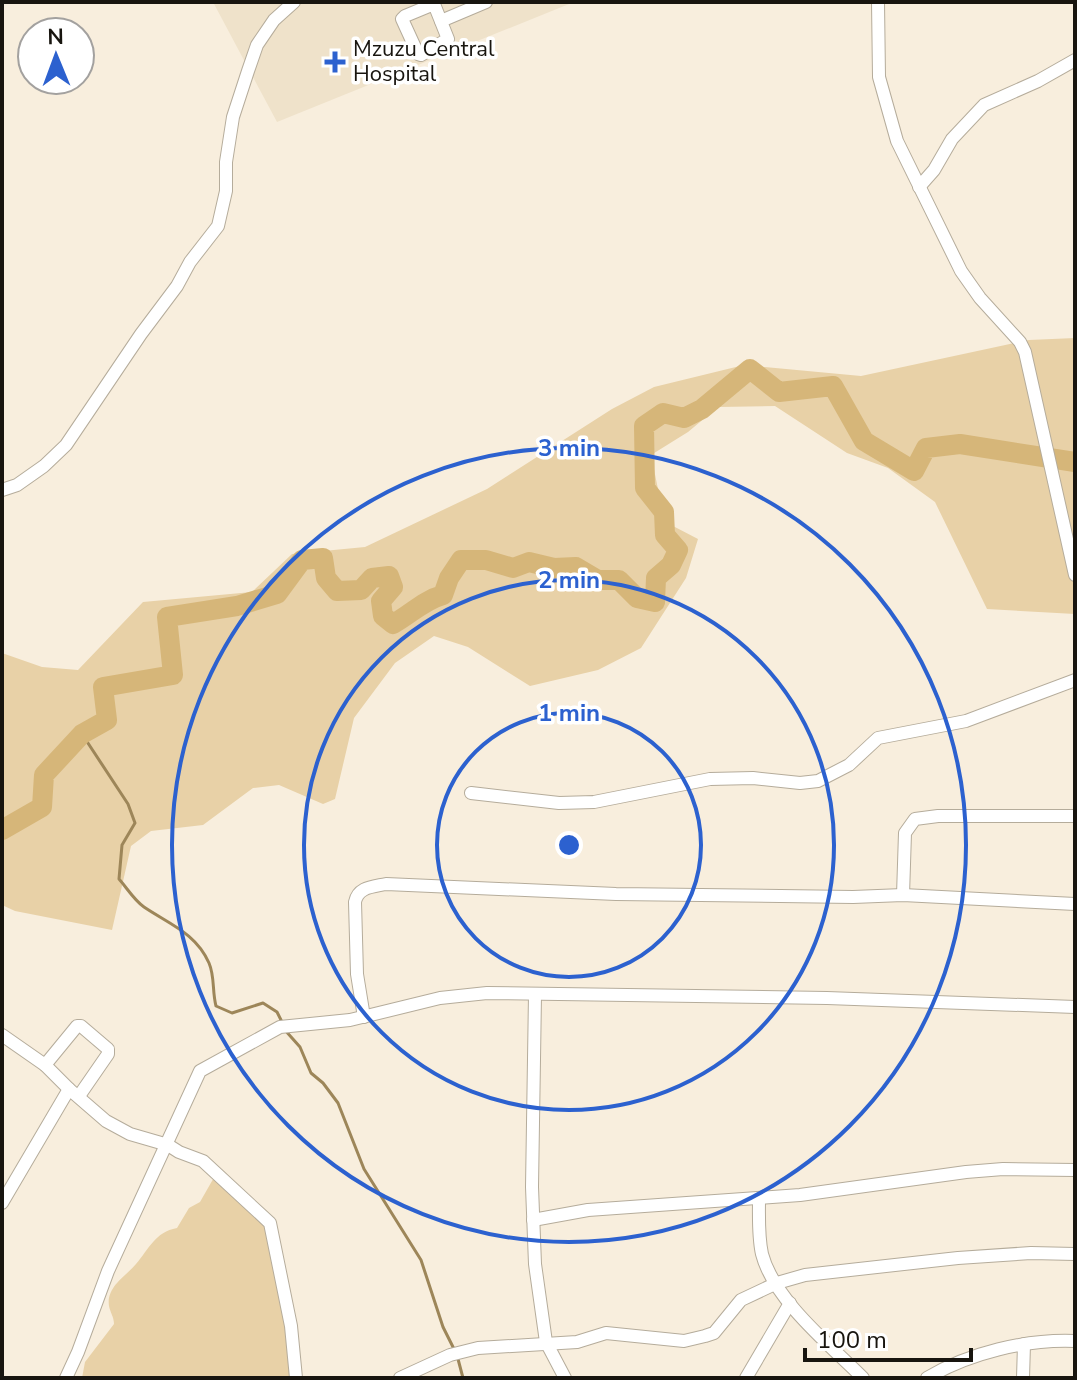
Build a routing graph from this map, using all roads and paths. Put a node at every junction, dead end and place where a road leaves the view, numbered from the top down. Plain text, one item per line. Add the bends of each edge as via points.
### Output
1 (294, 2) edge
2 (486, 2) edge
3 (878, 2) edge
4 (434, 3) edge
5 (441, 21) junction
6 (1075, 60) edge
7 (919, 187) junction
8 (2, 490) edge
9 (1075, 575) edge
10 (1075, 680) edge
11 (471, 793) dead end
12 (1075, 816) edge
13 (903, 895) junction
14 (1075, 904) edge
15 (535, 995) junction
16 (1075, 1007) edge
17 (364, 1017) junction
18 (2, 1035) edge
19 (45, 1065) junction
20 (74, 1093) junction
21 (168, 1145) junction
22 (1075, 1170) edge
23 (759, 1198) junction
24 (2, 1203) edge
25 (533, 1220) junction
26 (1075, 1254) edge
27 (777, 1283) junction
28 (790, 1303) junction
29 (1075, 1341) edge
30 (546, 1342) junction
31 (1024, 1344) junction
32 (66, 1378) edge
33 (296, 1378) edge
34 (400, 1378) edge
35 (565, 1378) edge
36 (746, 1378) edge
37 (863, 1378) edge
38 (927, 1378) edge
39 (1023, 1378) edge

1 - 8 street via 257,45 248,71 233,117 218,226 66,445 17,485
2 - 5 street
3 - 7 street via 879,77 897,141
4 - 5 street
4 - 5 street via 402,19 418,54 447,41
6 - 7 street via 984,105
7 - 9 street via 961,271 1025,352
10 - 11 street via 966,721 878,738 849,765 818,781 710,779 583,803
12 - 13 street via 915,819 905,833
13 - 14 street
13 - 17 street via 616,894 392,884 366,888 355,902
15 - 16 street
15 - 17 street via 440,998
15 - 25 street
17 - 21 street via 283,1026 200,1071
18 - 19 street
19 - 20 street
19 - 20 street via 77,1026 108,1049
20 - 21 street via 106,1121
20 - 24 street
21 - 32 street via 108,1271
21 - 33 street via 203,1161 270,1223
22 - 23 street via 978,1171
23 - 25 street via 588,1210
23 - 27 street via 761,1251
25 - 30 street
26 - 27 street via 958,1258 837,1270
27 - 28 street
27 - 30 street via 741,1300 714,1333 705,1336 684,1341 606,1333 577,1342
28 - 36 street
28 - 37 street
29 - 31 street
30 - 34 street via 455,1354
30 - 35 street
31 - 38 street
31 - 39 street

